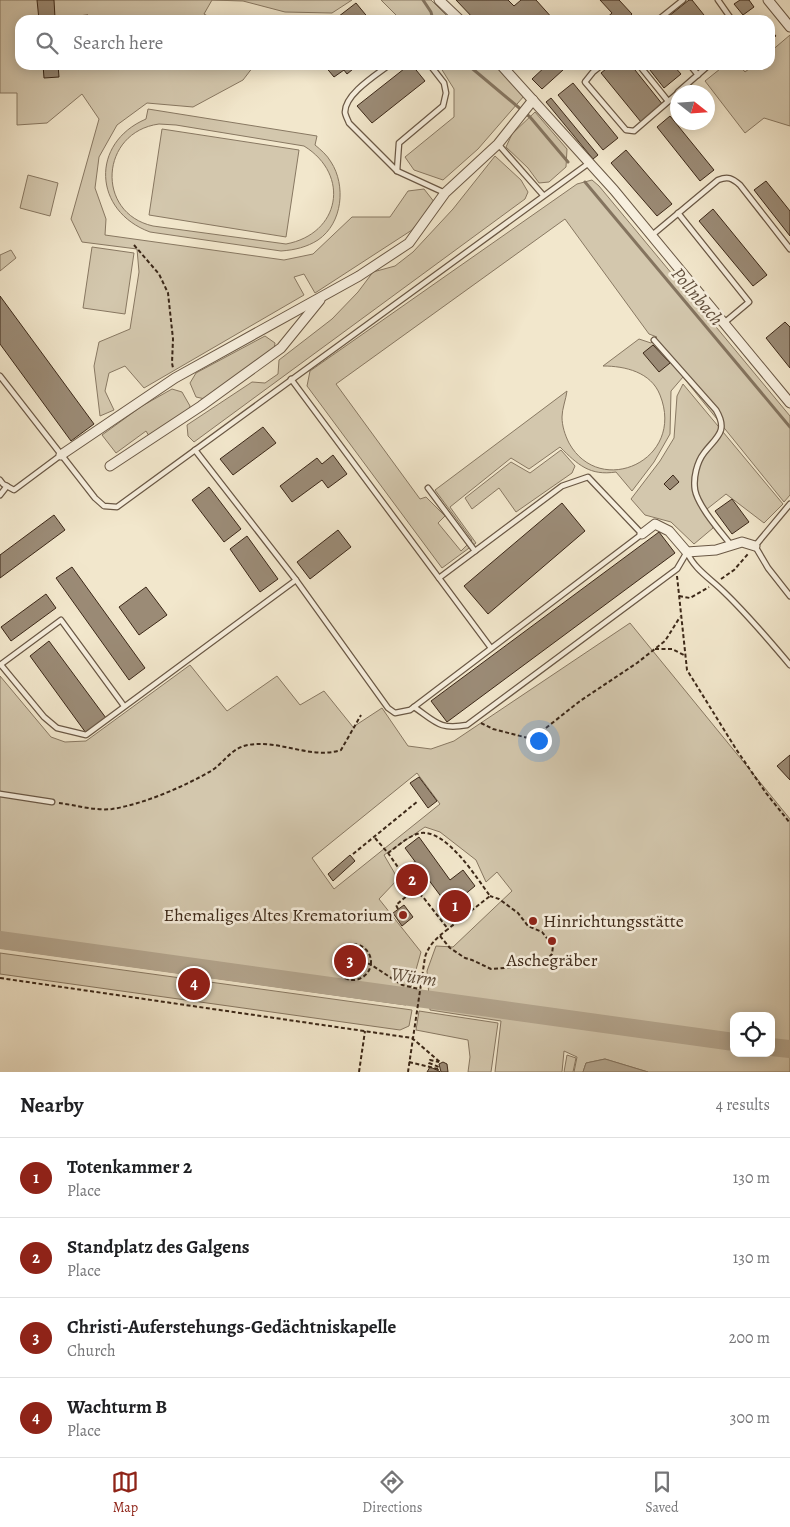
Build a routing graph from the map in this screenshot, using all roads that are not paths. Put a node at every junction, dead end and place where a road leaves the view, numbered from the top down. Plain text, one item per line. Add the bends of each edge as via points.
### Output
1 (439, 0) edge
2 (683, 0) edge
3 (718, 0) edge
4 (768, 0) edge
5 (455, 15) edge
6 (664, 15) edge
7 (728, 15) edge
8 (790, 27) edge
9 (383, 70) edge
10 (434, 70) edge
11 (505, 70) edge
12 (596, 70) edge
13 (643, 70) edge
14 (694, 70) edge
15 (704, 70) edge
16 (698, 75) junction
17 (687, 85) edge
18 (668, 101) joint
19 (531, 104) junction
20 (498, 144) junction
21 (589, 162) junction
22 (397, 171) junction
23 (445, 193) junction
24 (543, 195) junction
25 (678, 213) junction
26 (651, 236) junction
27 (790, 249) edge
28 (322, 296) junction
29 (724, 324) junction
30 (654, 340) dead end
31 (0, 376) edge
32 (291, 379) junction
33 (787, 393) edge
34 (790, 403) edge
35 (195, 450) junction
36 (61, 455) junction
37 (110, 466) dead end
38 (0, 480) edge
39 (7, 486) junction
40 (428, 488) dead end
41 (0, 496) edge
42 (790, 504) edge
43 (642, 534) junction
44 (731, 546) junction
45 (755, 546) junction
46 (475, 551) junction
47 (687, 552) junction
48 (439, 578) junction
49 (296, 580) junction
50 (790, 596) edge
51 (491, 648) junction
52 (0, 665) edge
53 (790, 665) edge
54 (124, 706) junction
55 (414, 707) junction
56 (0, 794) edge
57 (52, 802) road end

1 - 5 street
2 - 6 lane
3 - 7 lane
4 - 8 street
9 - 22 lane via 347,101 345,113 349,123
10 - 22 lane via 444,83 443,106 399,143
11 - 19 street
12 - 18 lane via 585,82 626,130 634,131
13 - 18 lane
14 - 16 lane
15 - 16 lane
16 - 17 lane
19 - 20 street
19 - 21 street
20 - 23 street
20 - 24 lane
21 - 24 lane
21 - 26 street
22 - 23 lane
23 - 28 street via 409,243
24 - 32 lane
25 - 26 lane
25 - 27 lane via 718,180 725,177 733,179
25 - 29 lane via 749,302
26 - 29 street
28 - 36 street via 175,378
28 - 37 street via 281,348
29 - 33 street
30 - 44 lane via 720,418 720,434 700,460 695,491
31 - 36 lane
32 - 35 lane
32 - 48 lane
33 - 34 street
35 - 36 lane via 117,507 104,506 95,498
35 - 49 lane
36 - 39 lane via 14,490
38 - 39 lane
39 - 41 lane
40 - 46 lane
42 - 45 lane
43 - 46 lane via 588,476 562,486
43 - 47 street via 655,524 669,531
43 - 51 lane
44 - 45 street via 742,542
44 - 47 street
45 - 50 lane
46 - 48 lane
47 - 53 lane via 691,562 730,598
47 - 55 lane via 677,569 467,725 452,728 440,725
48 - 51 lane
49 - 54 lane
49 - 55 lane via 388,708 395,713
51 - 55 lane
52 - 54 lane via 44,718 57,728 86,735
52 - 54 lane via 61,620
56 - 57 lane

